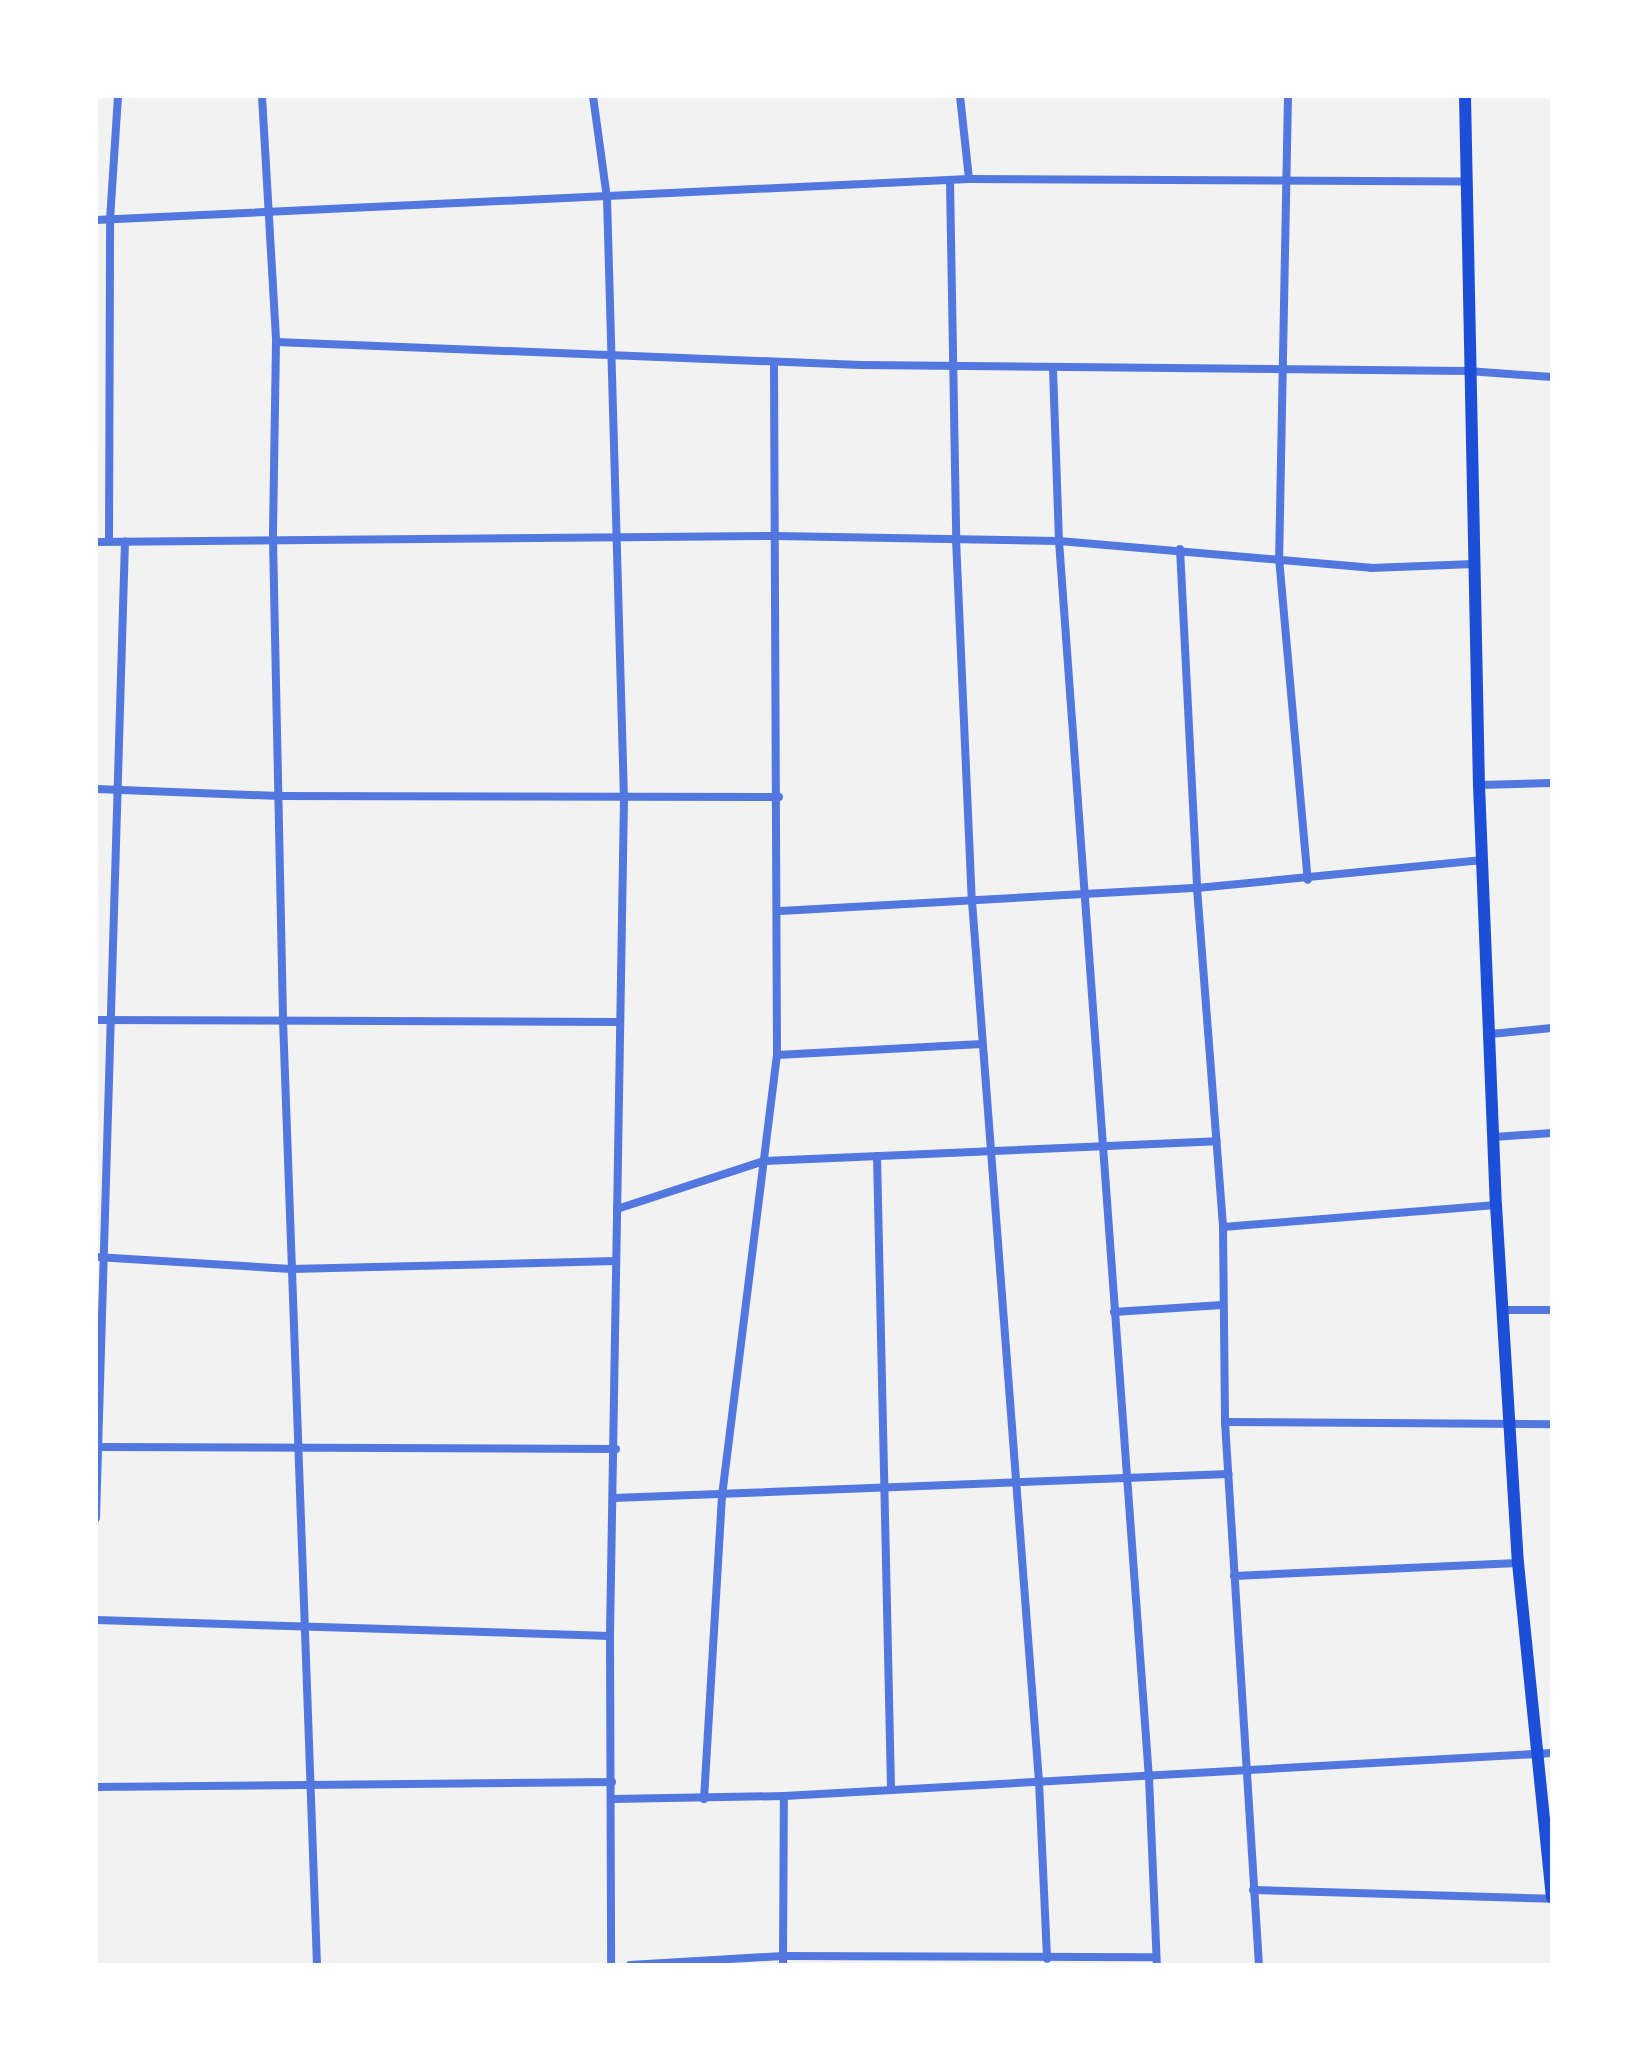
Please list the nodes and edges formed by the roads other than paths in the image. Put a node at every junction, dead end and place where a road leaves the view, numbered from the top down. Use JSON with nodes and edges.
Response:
{"nodes":[{"id":1,"x":118,"y":96,"type":"edge"},
{"id":2,"x":262,"y":96,"type":"edge"},
{"id":3,"x":593,"y":96,"type":"edge"},
{"id":4,"x":960,"y":96,"type":"edge"},
{"id":5,"x":1288,"y":96,"type":"edge"},
{"id":6,"x":1465,"y":96,"type":"edge"},
{"id":7,"x":969,"y":179,"type":"junction"},
{"id":8,"x":950,"y":181,"type":"junction"},
{"id":9,"x":1286,"y":182,"type":"junction"},
{"id":10,"x":1465,"y":182,"type":"junction"},
{"id":11,"x":607,"y":198,"type":"junction"},
{"id":12,"x":267,"y":209,"type":"junction"},
{"id":13,"x":96,"y":220,"type":"edge"},
{"id":14,"x":110,"y":220,"type":"junction"},
{"id":15,"x":276,"y":342,"type":"junction"},
{"id":16,"x":610,"y":357,"type":"junction"},
{"id":17,"x":774,"y":362,"type":"junction"},
{"id":18,"x":957,"y":363,"type":"junction"},
{"id":19,"x":1053,"y":369,"type":"junction"},
{"id":20,"x":1287,"y":369,"type":"junction"},
{"id":21,"x":1468,"y":371,"type":"junction"},
{"id":22,"x":1552,"y":377,"type":"edge"},
{"id":23,"x":776,"y":536,"type":"junction"},
{"id":24,"x":613,"y":537,"type":"junction"},
{"id":25,"x":956,"y":539,"type":"junction"},
{"id":26,"x":273,"y":540,"type":"junction"},
{"id":27,"x":109,"y":541,"type":"junction"},
{"id":28,"x":125,"y":541,"type":"junction"},
{"id":29,"x":1059,"y":541,"type":"junction"},
{"id":30,"x":96,"y":542,"type":"edge"},
{"id":31,"x":1180,"y":549,"type":"junction"},
{"id":32,"x":1279,"y":558,"type":"junction"},
{"id":33,"x":1474,"y":564,"type":"junction"},
{"id":34,"x":1552,"y":783,"type":"edge"},
{"id":35,"x":1479,"y":785,"type":"junction"},
{"id":36,"x":96,"y":789,"type":"edge"},
{"id":37,"x":120,"y":790,"type":"junction"},
{"id":38,"x":279,"y":796,"type":"junction"},
{"id":39,"x":779,"y":797,"type":"junction"},
{"id":40,"x":624,"y":799,"type":"junction"},
{"id":41,"x":1483,"y":860,"type":"junction"},
{"id":42,"x":1308,"y":880,"type":"junction"},
{"id":43,"x":1197,"y":888,"type":"junction"},
{"id":44,"x":1085,"y":894,"type":"junction"},
{"id":45,"x":972,"y":901,"type":"junction"},
{"id":46,"x":780,"y":911,"type":"junction"},
{"id":47,"x":96,"y":1020,"type":"edge"},
{"id":48,"x":113,"y":1020,"type":"junction"},
{"id":49,"x":283,"y":1020,"type":"junction"},
{"id":50,"x":617,"y":1022,"type":"junction"},
{"id":51,"x":1552,"y":1028,"type":"edge"},
{"id":52,"x":1491,"y":1034,"type":"junction"},
{"id":53,"x":982,"y":1044,"type":"junction"},
{"id":54,"x":777,"y":1055,"type":"junction"},
{"id":55,"x":1552,"y":1133,"type":"edge"},
{"id":56,"x":1494,"y":1137,"type":"junction"},
{"id":57,"x":1217,"y":1141,"type":"junction"},
{"id":58,"x":1103,"y":1148,"type":"junction"},
{"id":59,"x":990,"y":1154,"type":"junction"},
{"id":60,"x":877,"y":1156,"type":"junction"},
{"id":61,"x":764,"y":1161,"type":"junction"},
{"id":62,"x":1496,"y":1205,"type":"junction"},
{"id":63,"x":617,"y":1209,"type":"junction"},
{"id":64,"x":1223,"y":1227,"type":"junction"},
{"id":65,"x":99,"y":1257,"type":"edge"},
{"id":66,"x":616,"y":1261,"type":"junction"},
{"id":67,"x":291,"y":1269,"type":"junction"},
{"id":68,"x":1222,"y":1305,"type":"junction"},
{"id":69,"x":1502,"y":1310,"type":"junction"},
{"id":70,"x":1552,"y":1310,"type":"edge"},
{"id":71,"x":1114,"y":1312,"type":"junction"},
{"id":72,"x":1225,"y":1422,"type":"junction"},
{"id":73,"x":1552,"y":1424,"type":"edge"},
{"id":74,"x":1508,"y":1425,"type":"junction"},
{"id":75,"x":98,"y":1447,"type":"edge"},
{"id":76,"x":616,"y":1449,"type":"junction"},
{"id":77,"x":297,"y":1451,"type":"junction"},
{"id":78,"x":1229,"y":1474,"type":"junction"},
{"id":79,"x":1124,"y":1479,"type":"junction"},
{"id":80,"x":1016,"y":1486,"type":"junction"},
{"id":81,"x":887,"y":1490,"type":"junction"},
{"id":82,"x":722,"y":1496,"type":"junction"},
{"id":83,"x":614,"y":1498,"type":"junction"},
{"id":84,"x":96,"y":1518,"type":"edge"},
{"id":85,"x":1518,"y":1563,"type":"junction"},
{"id":86,"x":1234,"y":1576,"type":"junction"},
{"id":87,"x":96,"y":1620,"type":"edge"},
{"id":88,"x":306,"y":1630,"type":"junction"},
{"id":89,"x":610,"y":1636,"type":"junction"},
{"id":90,"x":1552,"y":1753,"type":"edge"},
{"id":91,"x":1537,"y":1754,"type":"junction"},
{"id":92,"x":1244,"y":1772,"type":"junction"},
{"id":93,"x":1149,"y":1777,"type":"junction"},
{"id":94,"x":1039,"y":1781,"type":"junction"},
{"id":95,"x":612,"y":1782,"type":"junction"},
{"id":96,"x":313,"y":1786,"type":"junction"},
{"id":97,"x":96,"y":1787,"type":"edge"},
{"id":98,"x":891,"y":1789,"type":"junction"},
{"id":99,"x":784,"y":1796,"type":"junction"},
{"id":100,"x":612,"y":1799,"type":"junction"},
{"id":101,"x":704,"y":1799,"type":"junction"},
{"id":102,"x":1253,"y":1890,"type":"junction"},
{"id":103,"x":1552,"y":1898,"type":"edge"},
{"id":104,"x":1047,"y":1959,"type":"junction"},
{"id":105,"x":783,"y":1960,"type":"edge"},
{"id":106,"x":1157,"y":1961,"type":"edge"},
{"id":107,"x":317,"y":1965,"type":"edge"},
{"id":108,"x":611,"y":1965,"type":"edge"},
{"id":109,"x":630,"y":1965,"type":"edge"},
{"id":110,"x":1259,"y":1965,"type":"edge"}],
"edges":[{"from":1,"to":14,"type":"street"},
{"from":2,"to":12,"type":"street"},
{"from":3,"to":11,"type":"street"},
{"from":4,"to":7,"type":"street"},
{"from":5,"to":9,"type":"street"},
{"from":6,"to":10,"type":"main road"},
{"from":7,"to":8,"type":"street"},
{"from":7,"to":9,"type":"street"},
{"from":8,"to":11,"type":"street"},
{"from":8,"to":18,"type":"street"},
{"from":9,"to":10,"type":"street"},
{"from":9,"to":20,"type":"street"},
{"from":10,"to":21,"type":"main road"},
{"from":11,"to":12,"type":"street"},
{"from":11,"to":16,"type":"street"},
{"from":12,"to":14,"type":"street"},
{"from":12,"to":15,"type":"street"},
{"from":13,"to":14,"type":"street"},
{"from":14,"to":27,"type":"street"},
{"from":15,"to":16,"type":"street"},
{"from":15,"to":26,"type":"street"},
{"from":16,"to":17,"type":"street"},
{"from":16,"to":24,"type":"street"},
{"from":17,"to":18,"type":"street"},
{"from":17,"to":23,"type":"street"},
{"from":18,"to":19,"type":"street"},
{"from":18,"to":25,"type":"street"},
{"from":19,"to":20,"type":"street"},
{"from":19,"to":29,"type":"street"},
{"from":20,"to":21,"type":"street"},
{"from":20,"to":32,"type":"street"},
{"from":21,"to":22,"type":"street"},
{"from":21,"to":33,"type":"main road"},
{"from":23,"to":24,"type":"street"},
{"from":23,"to":25,"type":"street"},
{"from":23,"to":39,"type":"street"},
{"from":24,"to":26,"type":"street"},
{"from":24,"to":40,"type":"street"},
{"from":25,"to":29,"type":"street"},
{"from":25,"to":45,"type":"street"},
{"from":26,"to":28,"type":"street"},
{"from":26,"to":38,"type":"street"},
{"from":27,"to":28,"type":"street"},
{"from":27,"to":30,"type":"street"},
{"from":28,"to":37,"type":"street"},
{"from":29,"to":31,"type":"street"},
{"from":29,"to":44,"type":"street"},
{"from":31,"to":32,"type":"street"},
{"from":31,"to":43,"type":"street"},
{"from":32,"to":33,"type":"street"},
{"from":32,"to":42,"type":"street"},
{"from":33,"to":35,"type":"main road"},
{"from":34,"to":35,"type":"street"},
{"from":35,"to":41,"type":"main road"},
{"from":36,"to":37,"type":"street"},
{"from":37,"to":38,"type":"street"},
{"from":37,"to":48,"type":"street"},
{"from":38,"to":40,"type":"street"},
{"from":38,"to":49,"type":"street"},
{"from":39,"to":40,"type":"street"},
{"from":39,"to":46,"type":"street"},
{"from":40,"to":50,"type":"street"},
{"from":41,"to":42,"type":"street"},
{"from":41,"to":52,"type":"main road"},
{"from":42,"to":43,"type":"street"},
{"from":43,"to":44,"type":"street"},
{"from":43,"to":57,"type":"street"},
{"from":44,"to":45,"type":"street"},
{"from":44,"to":58,"type":"street"},
{"from":45,"to":46,"type":"street"},
{"from":45,"to":53,"type":"street"},
{"from":46,"to":54,"type":"street"},
{"from":47,"to":48,"type":"street"},
{"from":48,"to":49,"type":"street"},
{"from":48,"to":65,"type":"street"},
{"from":49,"to":50,"type":"street"},
{"from":49,"to":67,"type":"street"},
{"from":50,"to":63,"type":"street"},
{"from":51,"to":52,"type":"street"},
{"from":52,"to":56,"type":"main road"},
{"from":53,"to":54,"type":"street"},
{"from":53,"to":59,"type":"street"},
{"from":54,"to":61,"type":"street"},
{"from":55,"to":56,"type":"street"},
{"from":56,"to":62,"type":"main road"},
{"from":57,"to":58,"type":"street"},
{"from":57,"to":64,"type":"street"},
{"from":58,"to":59,"type":"street"},
{"from":58,"to":71,"type":"street"},
{"from":59,"to":60,"type":"street"},
{"from":59,"to":80,"type":"street"},
{"from":60,"to":61,"type":"street"},
{"from":60,"to":81,"type":"street"},
{"from":61,"to":63,"type":"street"},
{"from":61,"to":82,"type":"street"},
{"from":62,"to":64,"type":"street"},
{"from":62,"to":69,"type":"main road"},
{"from":63,"to":66,"type":"street"},
{"from":64,"to":68,"type":"street"},
{"from":65,"to":67,"type":"street"},
{"from":65,"to":75,"type":"street"},
{"from":66,"to":67,"type":"street"},
{"from":66,"to":76,"type":"street"},
{"from":67,"to":77,"type":"street"},
{"from":68,"to":71,"type":"street"},
{"from":68,"to":72,"type":"street"},
{"from":69,"to":70,"type":"street"},
{"from":69,"to":74,"type":"main road"},
{"from":71,"to":79,"type":"street"},
{"from":72,"to":74,"type":"street"},
{"from":72,"to":78,"type":"street"},
{"from":73,"to":74,"type":"street"},
{"from":74,"to":85,"type":"main road"},
{"from":75,"to":77,"type":"street"},
{"from":75,"to":84,"type":"street"},
{"from":76,"to":77,"type":"street"},
{"from":76,"to":83,"type":"street"},
{"from":77,"to":88,"type":"street"},
{"from":78,"to":79,"type":"street"},
{"from":78,"to":86,"type":"street"},
{"from":79,"to":80,"type":"street"},
{"from":79,"to":93,"type":"street"},
{"from":80,"to":81,"type":"street"},
{"from":80,"to":94,"type":"street"},
{"from":81,"to":82,"type":"street"},
{"from":81,"to":98,"type":"street"},
{"from":82,"to":83,"type":"street"},
{"from":82,"to":101,"type":"street"},
{"from":83,"to":89,"type":"street"},
{"from":85,"to":86,"type":"street"},
{"from":85,"to":91,"type":"main road"},
{"from":86,"to":92,"type":"street"},
{"from":87,"to":88,"type":"street"},
{"from":88,"to":89,"type":"street"},
{"from":88,"to":96,"type":"street"},
{"from":89,"to":95,"type":"street"},
{"from":90,"to":91,"type":"street"},
{"from":91,"to":92,"type":"street"},
{"from":91,"to":103,"type":"main road"},
{"from":92,"to":93,"type":"street"},
{"from":92,"to":102,"type":"street"},
{"from":93,"to":94,"type":"street"},
{"from":93,"to":106,"type":"street"},
{"from":94,"to":98,"type":"street"},
{"from":94,"to":104,"type":"street"},
{"from":95,"to":96,"type":"street"},
{"from":95,"to":100,"type":"street"},
{"from":96,"to":97,"type":"street"},
{"from":96,"to":107,"type":"street"},
{"from":98,"to":99,"type":"street"},
{"from":99,"to":101,"type":"street"},
{"from":99,"to":105,"type":"street"},
{"from":100,"to":101,"type":"street"},
{"from":100,"to":108,"type":"street"},
{"from":102,"to":103,"type":"street"},
{"from":102,"to":110,"type":"street"},
{"from":104,"to":105,"type":"street"},
{"from":104,"to":106,"type":"street"},
{"from":105,"to":109,"type":"street"}]}
